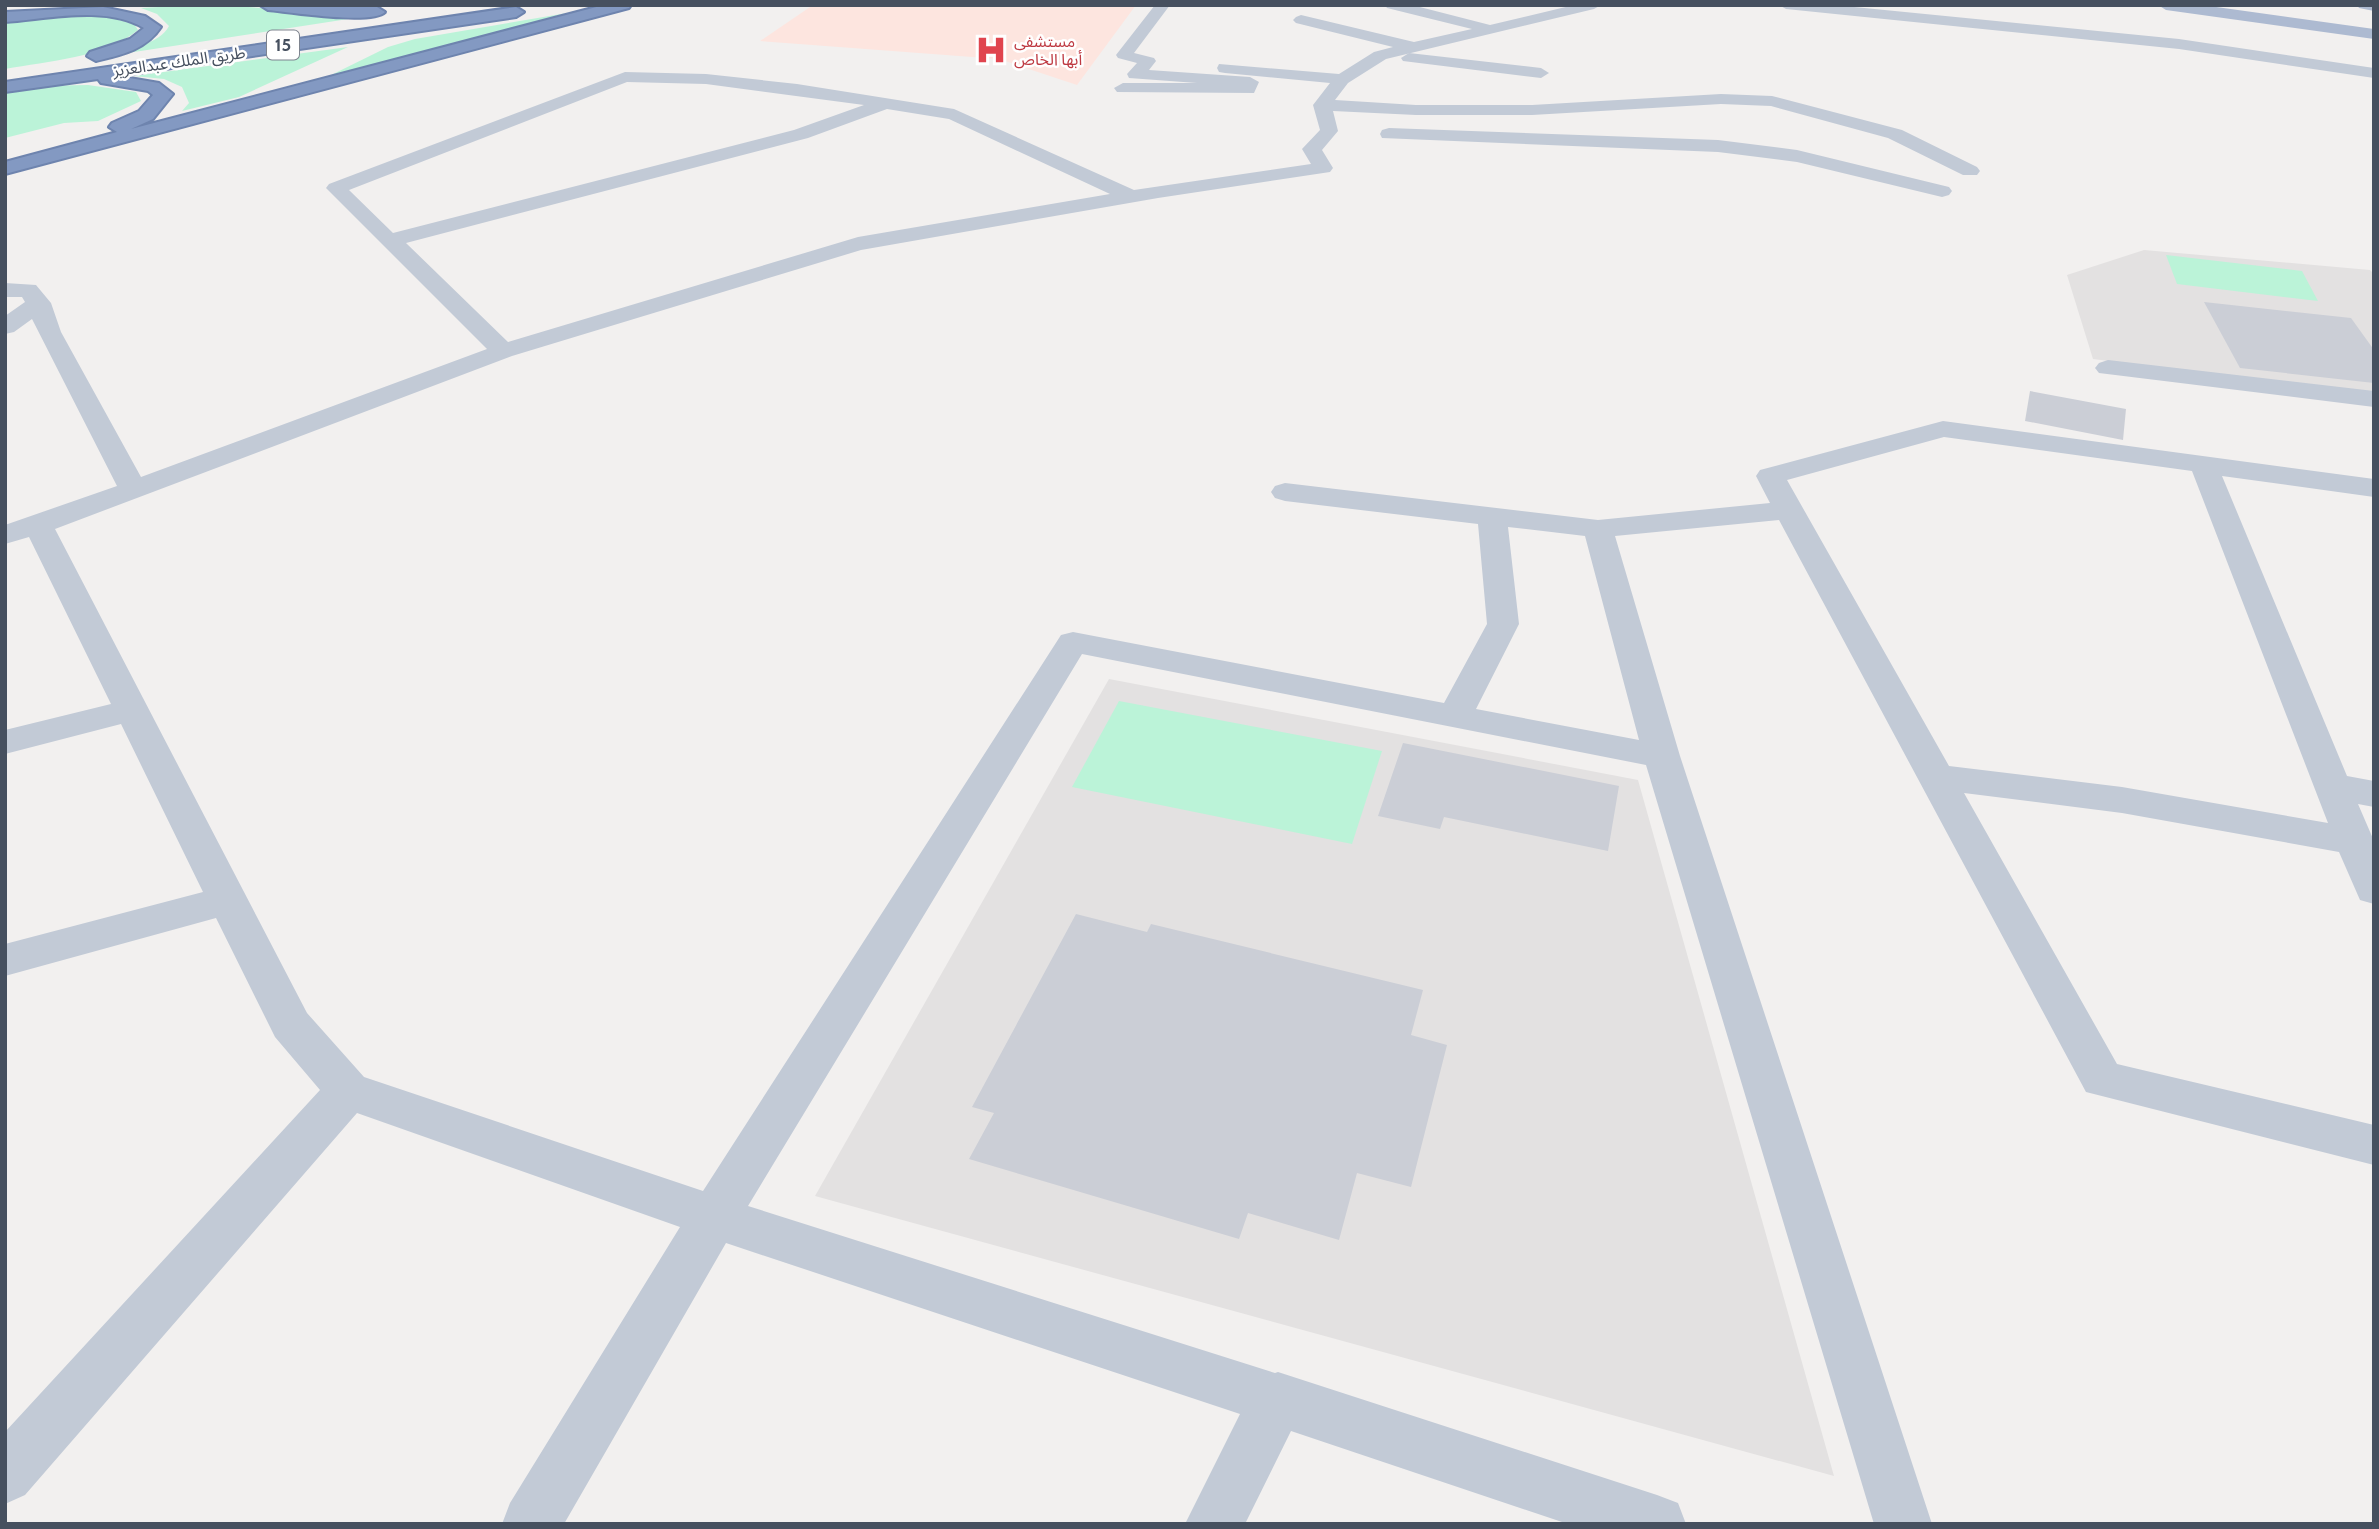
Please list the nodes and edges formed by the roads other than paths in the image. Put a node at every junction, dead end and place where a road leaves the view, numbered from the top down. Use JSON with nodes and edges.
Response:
{"nodes":[{"id":1,"x":133,"y":5,"type":"edge"},
{"id":2,"x":268,"y":5,"type":"edge"},
{"id":3,"x":476,"y":5,"type":"edge"},
{"id":4,"x":494,"y":5,"type":"edge"},
{"id":5,"x":623,"y":5,"type":"edge"},
{"id":6,"x":1163,"y":5,"type":"edge"},
{"id":7,"x":1392,"y":5,"type":"edge"},
{"id":8,"x":1594,"y":5,"type":"edge"},
{"id":9,"x":1786,"y":5,"type":"edge"},
{"id":10,"x":2166,"y":5,"type":"edge"},
{"id":11,"x":2192,"y":5,"type":"edge"},
{"id":12,"x":2221,"y":5,"type":"edge"},
{"id":13,"x":2374,"y":6,"type":"edge"},
{"id":14,"x":553,"y":7,"type":"edge"},
{"id":15,"x":2364,"y":7,"type":"edge"},
{"id":16,"x":415,"y":10,"type":"dead end"},
{"id":17,"x":5,"y":11,"type":"edge"},
{"id":18,"x":391,"y":12,"type":"dead end"},
{"id":19,"x":2374,"y":16,"type":"edge"},
{"id":20,"x":5,"y":17,"type":"edge"},
{"id":21,"x":1301,"y":20,"type":"dead end"},
{"id":22,"x":2297,"y":23,"type":"junction"},
{"id":23,"x":2374,"y":26,"type":"edge"},
{"id":24,"x":1492,"y":29,"type":"junction"},
{"id":25,"x":2374,"y":34,"type":"edge"},
{"id":26,"x":1414,"y":47,"type":"junction"},
{"id":27,"x":1380,"y":55,"type":"junction"},
{"id":28,"x":1148,"y":61,"type":"junction"},
{"id":29,"x":1541,"y":73,"type":"dead end"},
{"id":30,"x":2374,"y":73,"type":"edge"},
{"id":31,"x":1135,"y":74,"type":"junction"},
{"id":32,"x":5,"y":75,"type":"edge"},
{"id":33,"x":1342,"y":79,"type":"junction"},
{"id":34,"x":35,"y":82,"type":"junction"},
{"id":35,"x":5,"y":87,"type":"edge"},
{"id":36,"x":258,"y":101,"type":"junction"},
{"id":37,"x":885,"y":104,"type":"junction"},
{"id":38,"x":1322,"y":105,"type":"junction"},
{"id":39,"x":1370,"y":133,"type":"dead end"},
{"id":40,"x":5,"y":159,"type":"edge"},
{"id":41,"x":5,"y":168,"type":"edge"},
{"id":42,"x":1970,"y":171,"type":"dead end"},
{"id":43,"x":1942,"y":191,"type":"dead end"},
{"id":44,"x":1133,"y":197,"type":"junction"},
{"id":45,"x":389,"y":241,"type":"junction"},
{"id":46,"x":5,"y":289,"type":"edge"},
{"id":47,"x":38,"y":303,"type":"junction"},
{"id":48,"x":5,"y":327,"type":"edge"},
{"id":49,"x":503,"y":351,"type":"junction"},
{"id":50,"x":2108,"y":368,"type":"dead end"},
{"id":51,"x":2374,"y":399,"type":"edge"},
{"id":52,"x":2203,"y":464,"type":"junction"},
{"id":53,"x":2374,"y":488,"type":"edge"},
{"id":54,"x":133,"y":489,"type":"junction"},
{"id":55,"x":1284,"y":492,"type":"dead end"},
{"id":56,"x":1789,"y":510,"type":"junction"},
{"id":57,"x":1492,"y":517,"type":"junction"},
{"id":58,"x":1598,"y":529,"type":"junction"},
{"id":59,"x":22,"y":530,"type":"edge"},
{"id":60,"x":133,"y":710,"type":"junction"},
{"id":61,"x":1455,"y":715,"type":"junction"},
{"id":62,"x":5,"y":742,"type":"edge"},
{"id":63,"x":1662,"y":756,"type":"junction"},
{"id":64,"x":1936,"y":777,"type":"junction"},
{"id":65,"x":2332,"y":786,"type":"junction"},
{"id":66,"x":2374,"y":794,"type":"edge"},
{"id":67,"x":2354,"y":841,"type":"junction"},
{"id":68,"x":2374,"y":890,"type":"edge"},
{"id":69,"x":229,"y":900,"type":"junction"},
{"id":70,"x":5,"y":960,"type":"edge"},
{"id":71,"x":348,"y":1091,"type":"junction"},
{"id":72,"x":2374,"y":1145,"type":"edge"},
{"id":73,"x":714,"y":1217,"type":"junction"},
{"id":74,"x":1278,"y":1399,"type":"junction"},
{"id":75,"x":5,"y":1475,"type":"edge"},
{"id":76,"x":531,"y":1524,"type":"edge"},
{"id":77,"x":1214,"y":1524,"type":"edge"},
{"id":78,"x":1657,"y":1524,"type":"edge"},
{"id":79,"x":1903,"y":1524,"type":"edge"}],
"edges":[{"from":1,"to":17,"type":"highway"},
{"from":2,"to":18,"type":"highway"},
{"from":3,"to":16,"type":"highway"},
{"from":4,"to":32,"type":"highway","name":"طريق الملك عبدالعزيز","number":"15"},
{"from":5,"to":36,"type":"highway"},
{"from":6,"to":28,"type":"street"},
{"from":7,"to":24,"type":"street"},
{"from":8,"to":24,"type":"street"},
{"from":9,"to":30,"type":"street"},
{"from":10,"to":22,"type":"main road"},
{"from":11,"to":22,"type":"main road"},
{"from":12,"to":23,"type":"main road"},
{"from":13,"to":15,"type":"main road"},
{"from":14,"to":34,"type":"highway","name":"طريق الملك عبدالعزيز","number":"15"},
{"from":14,"to":36,"type":"highway"},
{"from":15,"to":19,"type":"main road"},
{"from":20,"to":32,"type":"highway"},
{"from":21,"to":26,"type":"street"},
{"from":22,"to":25,"type":"main road"},
{"from":24,"to":26,"type":"street"},
{"from":26,"to":27,"type":"street"},
{"from":27,"to":29,"type":"street"},
{"from":27,"to":33,"type":"street"},
{"from":28,"to":31,"type":"street"},
{"from":28,"to":33,"type":"street"},
{"from":31,"to":31,"type":"street"},
{"from":33,"to":38,"type":"street"},
{"from":34,"to":35,"type":"highway","name":"طريق الملك عبدالعزيز","number":"15"},
{"from":34,"to":40,"type":"highway"},
{"from":36,"to":41,"type":"highway"},
{"from":37,"to":44,"type":"street"},
{"from":37,"to":45,"type":"street"},
{"from":37,"to":45,"type":"street"},
{"from":38,"to":42,"type":"street"},
{"from":38,"to":44,"type":"street"},
{"from":39,"to":43,"type":"street"},
{"from":44,"to":49,"type":"street"},
{"from":45,"to":49,"type":"street"},
{"from":46,"to":47,"type":"street"},
{"from":47,"to":48,"type":"street"},
{"from":47,"to":54,"type":"street"},
{"from":49,"to":54,"type":"street"},
{"from":50,"to":51,"type":"street"},
{"from":52,"to":53,"type":"street"},
{"from":52,"to":56,"type":"street"},
{"from":52,"to":65,"type":"street"},
{"from":54,"to":59,"type":"street"},
{"from":55,"to":57,"type":"street"},
{"from":56,"to":58,"type":"street"},
{"from":56,"to":64,"type":"street"},
{"from":57,"to":58,"type":"street"},
{"from":57,"to":61,"type":"street"},
{"from":58,"to":63,"type":"street"},
{"from":59,"to":60,"type":"street"},
{"from":60,"to":62,"type":"street"},
{"from":60,"to":69,"type":"street"},
{"from":61,"to":63,"type":"street"},
{"from":61,"to":73,"type":"street"},
{"from":63,"to":79,"type":"street"},
{"from":64,"to":67,"type":"street"},
{"from":64,"to":72,"type":"street"},
{"from":65,"to":66,"type":"street"},
{"from":65,"to":67,"type":"street"},
{"from":67,"to":68,"type":"street"},
{"from":69,"to":70,"type":"street"},
{"from":69,"to":71,"type":"street"},
{"from":71,"to":73,"type":"street"},
{"from":71,"to":75,"type":"street"},
{"from":73,"to":74,"type":"street"},
{"from":73,"to":76,"type":"street"},
{"from":74,"to":77,"type":"street"},
{"from":74,"to":78,"type":"street"}]}
